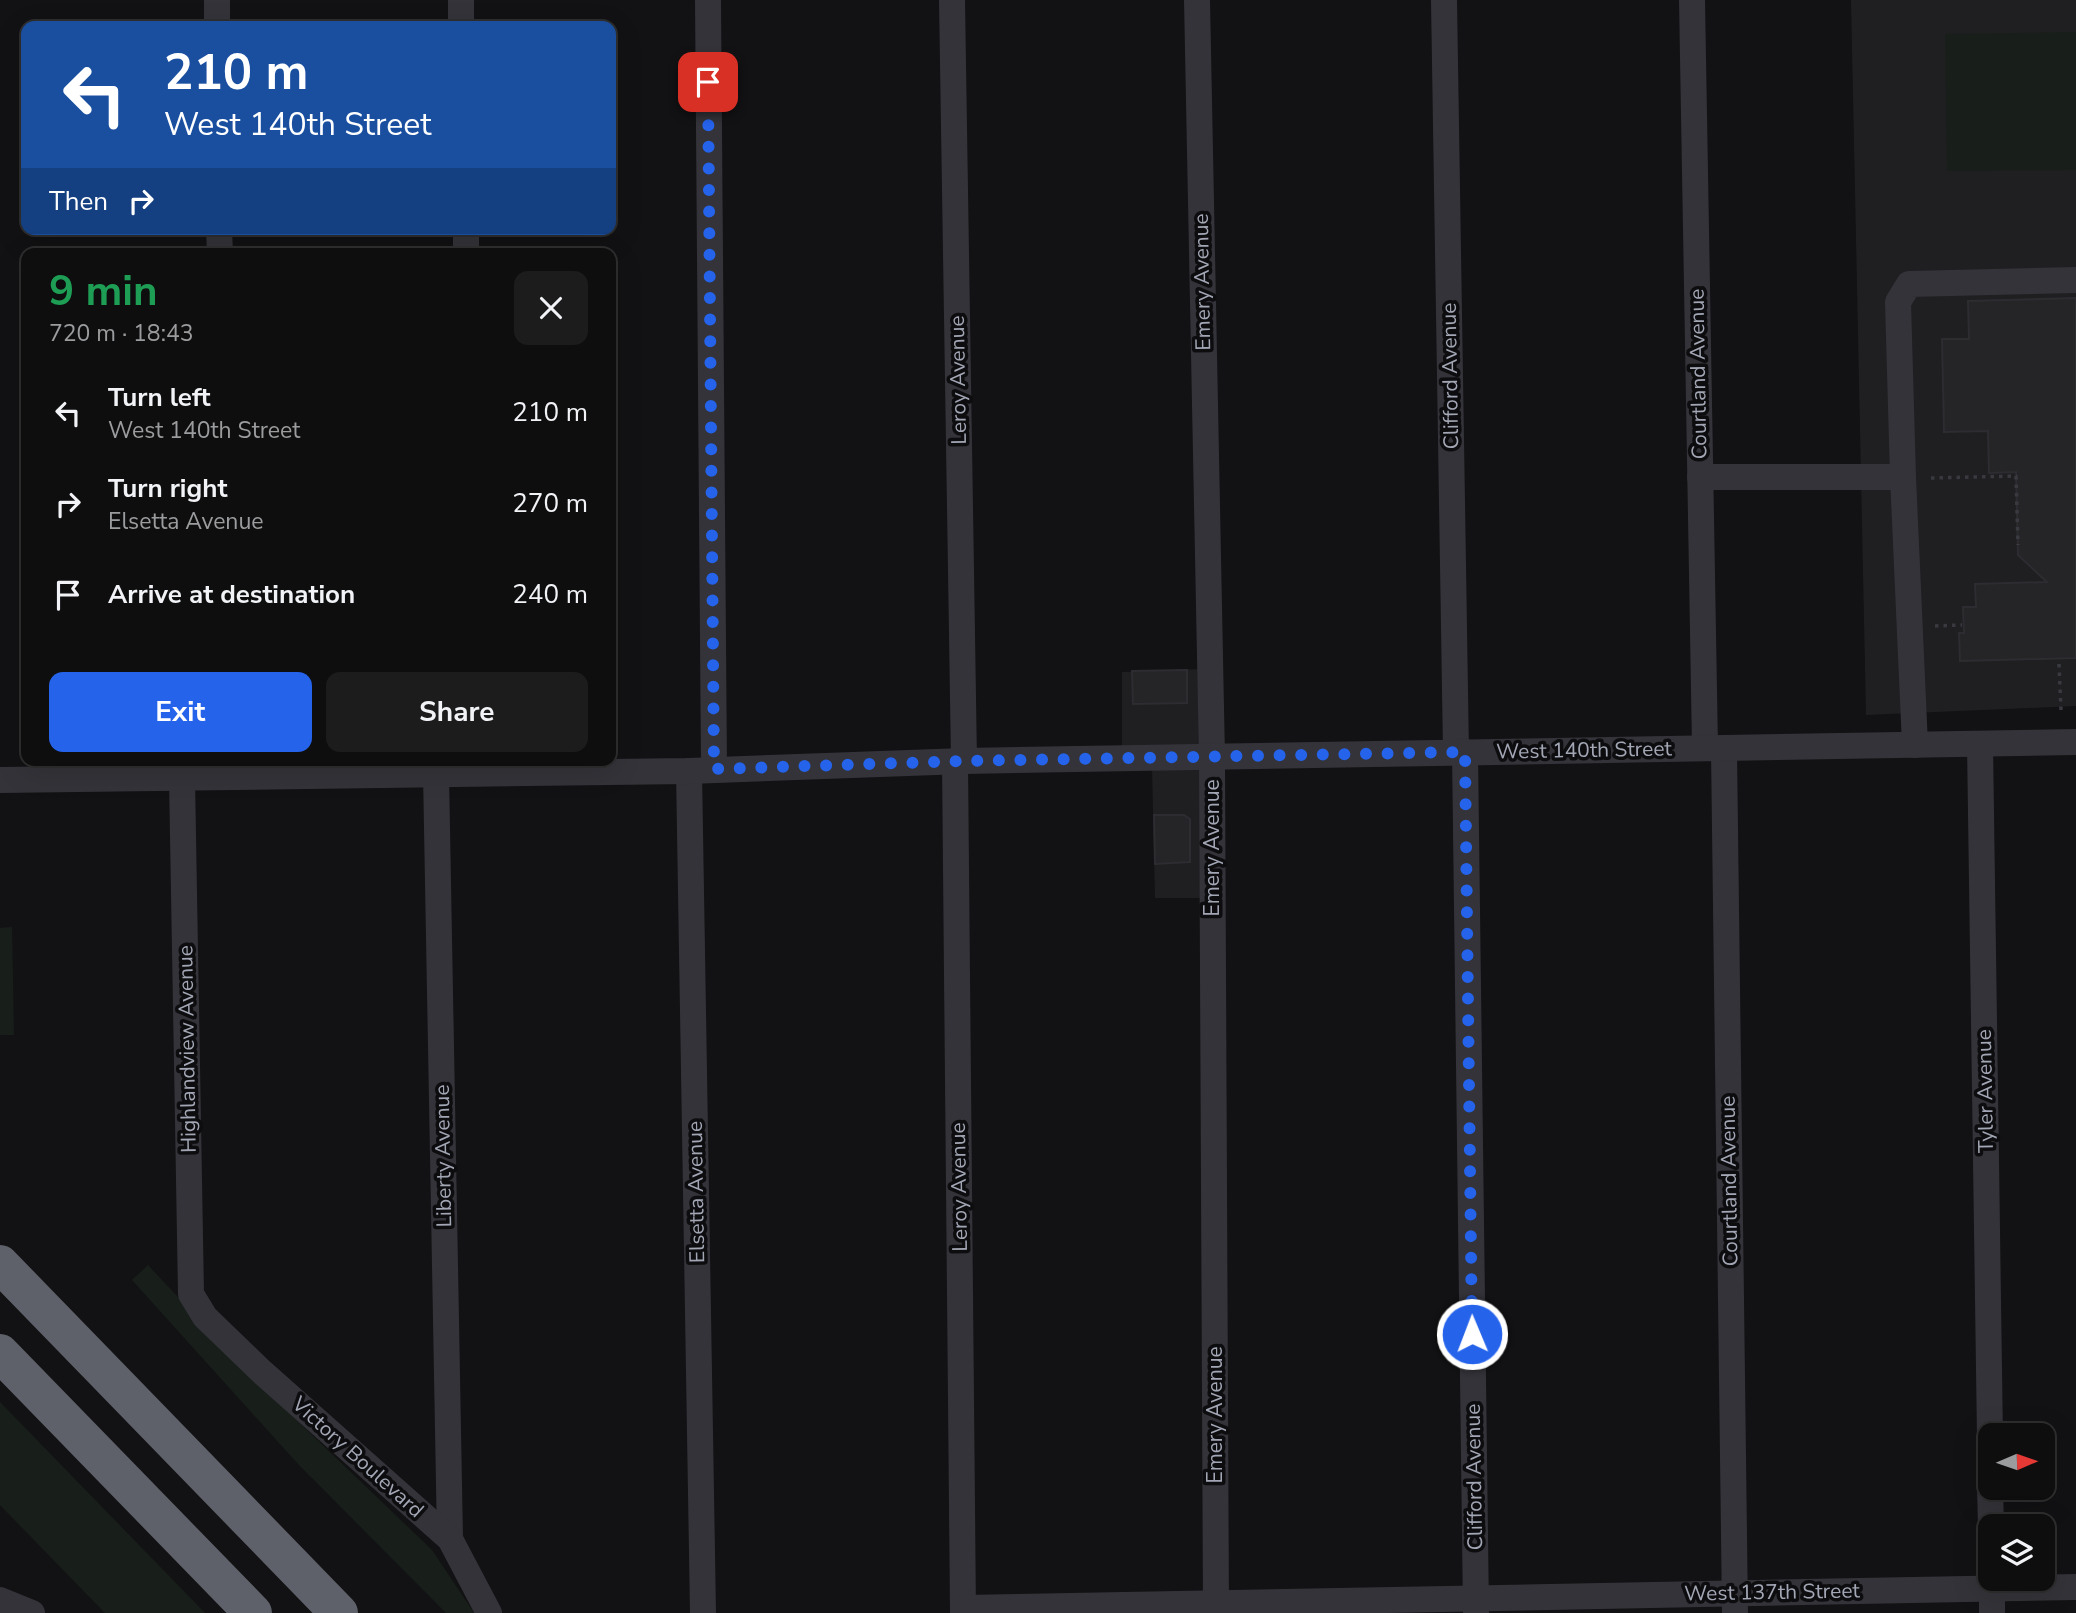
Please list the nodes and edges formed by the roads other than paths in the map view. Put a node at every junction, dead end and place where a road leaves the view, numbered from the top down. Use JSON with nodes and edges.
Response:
{"nodes":[{"id":1,"x":217,"y":0,"type":"edge"},
{"id":2,"x":461,"y":0,"type":"edge"},
{"id":3,"x":708,"y":0,"type":"edge"},
{"id":4,"x":952,"y":0,"type":"edge"},
{"id":5,"x":1197,"y":0,"type":"edge"},
{"id":6,"x":1444,"y":0,"type":"edge"},
{"id":7,"x":1692,"y":0,"type":"edge"},
{"id":8,"x":217,"y":21,"type":"edge"},
{"id":9,"x":461,"y":21,"type":"edge"},
{"id":10,"x":2076,"y":280,"type":"edge"},
{"id":11,"x":1700,"y":477,"type":"junction"},
{"id":12,"x":1903,"y":477,"type":"junction"},
{"id":13,"x":2076,"y":742,"type":"edge"},
{"id":14,"x":1980,"y":744,"type":"junction"},
{"id":15,"x":1915,"y":745,"type":"junction"},
{"id":16,"x":1714,"y":748,"type":"junction"},
{"id":17,"x":1460,"y":753,"type":"junction"},
{"id":18,"x":1212,"y":758,"type":"junction"},
{"id":19,"x":959,"y":761,"type":"junction"},
{"id":20,"x":478,"y":766,"type":"edge"},
{"id":21,"x":225,"y":769,"type":"edge"},
{"id":22,"x":701,"y":770,"type":"junction"},
{"id":23,"x":436,"y":773,"type":"junction"},
{"id":24,"x":182,"y":778,"type":"junction"},
{"id":25,"x":0,"y":780,"type":"edge"},
{"id":26,"x":0,"y":1264,"type":"edge"},
{"id":27,"x":205,"y":1317,"type":"joint"},
{"id":28,"x":0,"y":1353,"type":"edge"},
{"id":29,"x":1990,"y":1423,"type":"edge"},
{"id":30,"x":450,"y":1539,"type":"junction"},
{"id":31,"x":2076,"y":1587,"type":"edge"},
{"id":32,"x":1992,"y":1593,"type":"edge"},
{"id":33,"x":0,"y":1601,"type":"edge"},
{"id":34,"x":1735,"y":1603,"type":"edge"},
{"id":35,"x":1476,"y":1606,"type":"edge"},
{"id":36,"x":1216,"y":1607,"type":"edge"},
{"id":37,"x":963,"y":1610,"type":"edge"},
{"id":38,"x":32,"y":1613,"type":"edge"},
{"id":39,"x":253,"y":1613,"type":"edge"},
{"id":40,"x":339,"y":1613,"type":"edge"},
{"id":41,"x":489,"y":1613,"type":"edge"},
{"id":42,"x":703,"y":1613,"type":"edge"}],
"edges":[{"from":1,"to":8,"type":"street"},
{"from":2,"to":9,"type":"street"},
{"from":3,"to":22,"type":"street","name":"Elsetta Avenue"},
{"from":4,"to":19,"type":"street","name":"Leroy Avenue"},
{"from":5,"to":18,"type":"street","name":"Emery Avenue"},
{"from":6,"to":17,"type":"street","name":"Clifford Avenue"},
{"from":7,"to":11,"type":"street","name":"Courtland Avenue"},
{"from":10,"to":12,"type":"street"},
{"from":11,"to":12,"type":"street"},
{"from":11,"to":16,"type":"street","name":"Courtland Avenue"},
{"from":12,"to":15,"type":"street"},
{"from":13,"to":14,"type":"street","name":"West 140th Street"},
{"from":14,"to":15,"type":"street","name":"West 140th Street"},
{"from":14,"to":29,"type":"street","name":"Tyler Avenue"},
{"from":15,"to":16,"type":"street","name":"West 140th Street"},
{"from":16,"to":17,"type":"street","name":"West 140th Street"},
{"from":16,"to":34,"type":"street","name":"Courtland Avenue"},
{"from":17,"to":18,"type":"street","name":"West 140th Street"},
{"from":17,"to":35,"type":"street","name":"Clifford Avenue"},
{"from":18,"to":19,"type":"street","name":"West 140th Street"},
{"from":18,"to":36,"type":"street","name":"Emery Avenue"},
{"from":19,"to":22,"type":"street","name":"West 140th Street"},
{"from":19,"to":37,"type":"street","name":"Leroy Avenue"},
{"from":20,"to":22,"type":"street","name":"West 140th Street"},
{"from":20,"to":23,"type":"street","name":"West 140th Street"},
{"from":21,"to":23,"type":"street","name":"West 140th Street"},
{"from":21,"to":24,"type":"street","name":"West 140th Street"},
{"from":22,"to":42,"type":"street","name":"Elsetta Avenue"},
{"from":23,"to":30,"type":"street","name":"Liberty Avenue"},
{"from":24,"to":25,"type":"street","name":"West 140th Street"},
{"from":24,"to":27,"type":"street","name":"Highlandview Avenue"},
{"from":26,"to":40,"type":"highway"},
{"from":27,"to":30,"type":"street","name":"Victory Boulevard"},
{"from":28,"to":39,"type":"highway"},
{"from":30,"to":41,"type":"street","name":"Victory Boulevard"},
{"from":31,"to":32,"type":"street","name":"West 137th Street"},
{"from":32,"to":34,"type":"street","name":"West 137th Street"},
{"from":33,"to":38,"type":"street"},
{"from":34,"to":35,"type":"street","name":"West 137th Street"},
{"from":35,"to":36,"type":"street","name":"West 137th Street"},
{"from":36,"to":37,"type":"street","name":"West 137th Street"}]}
